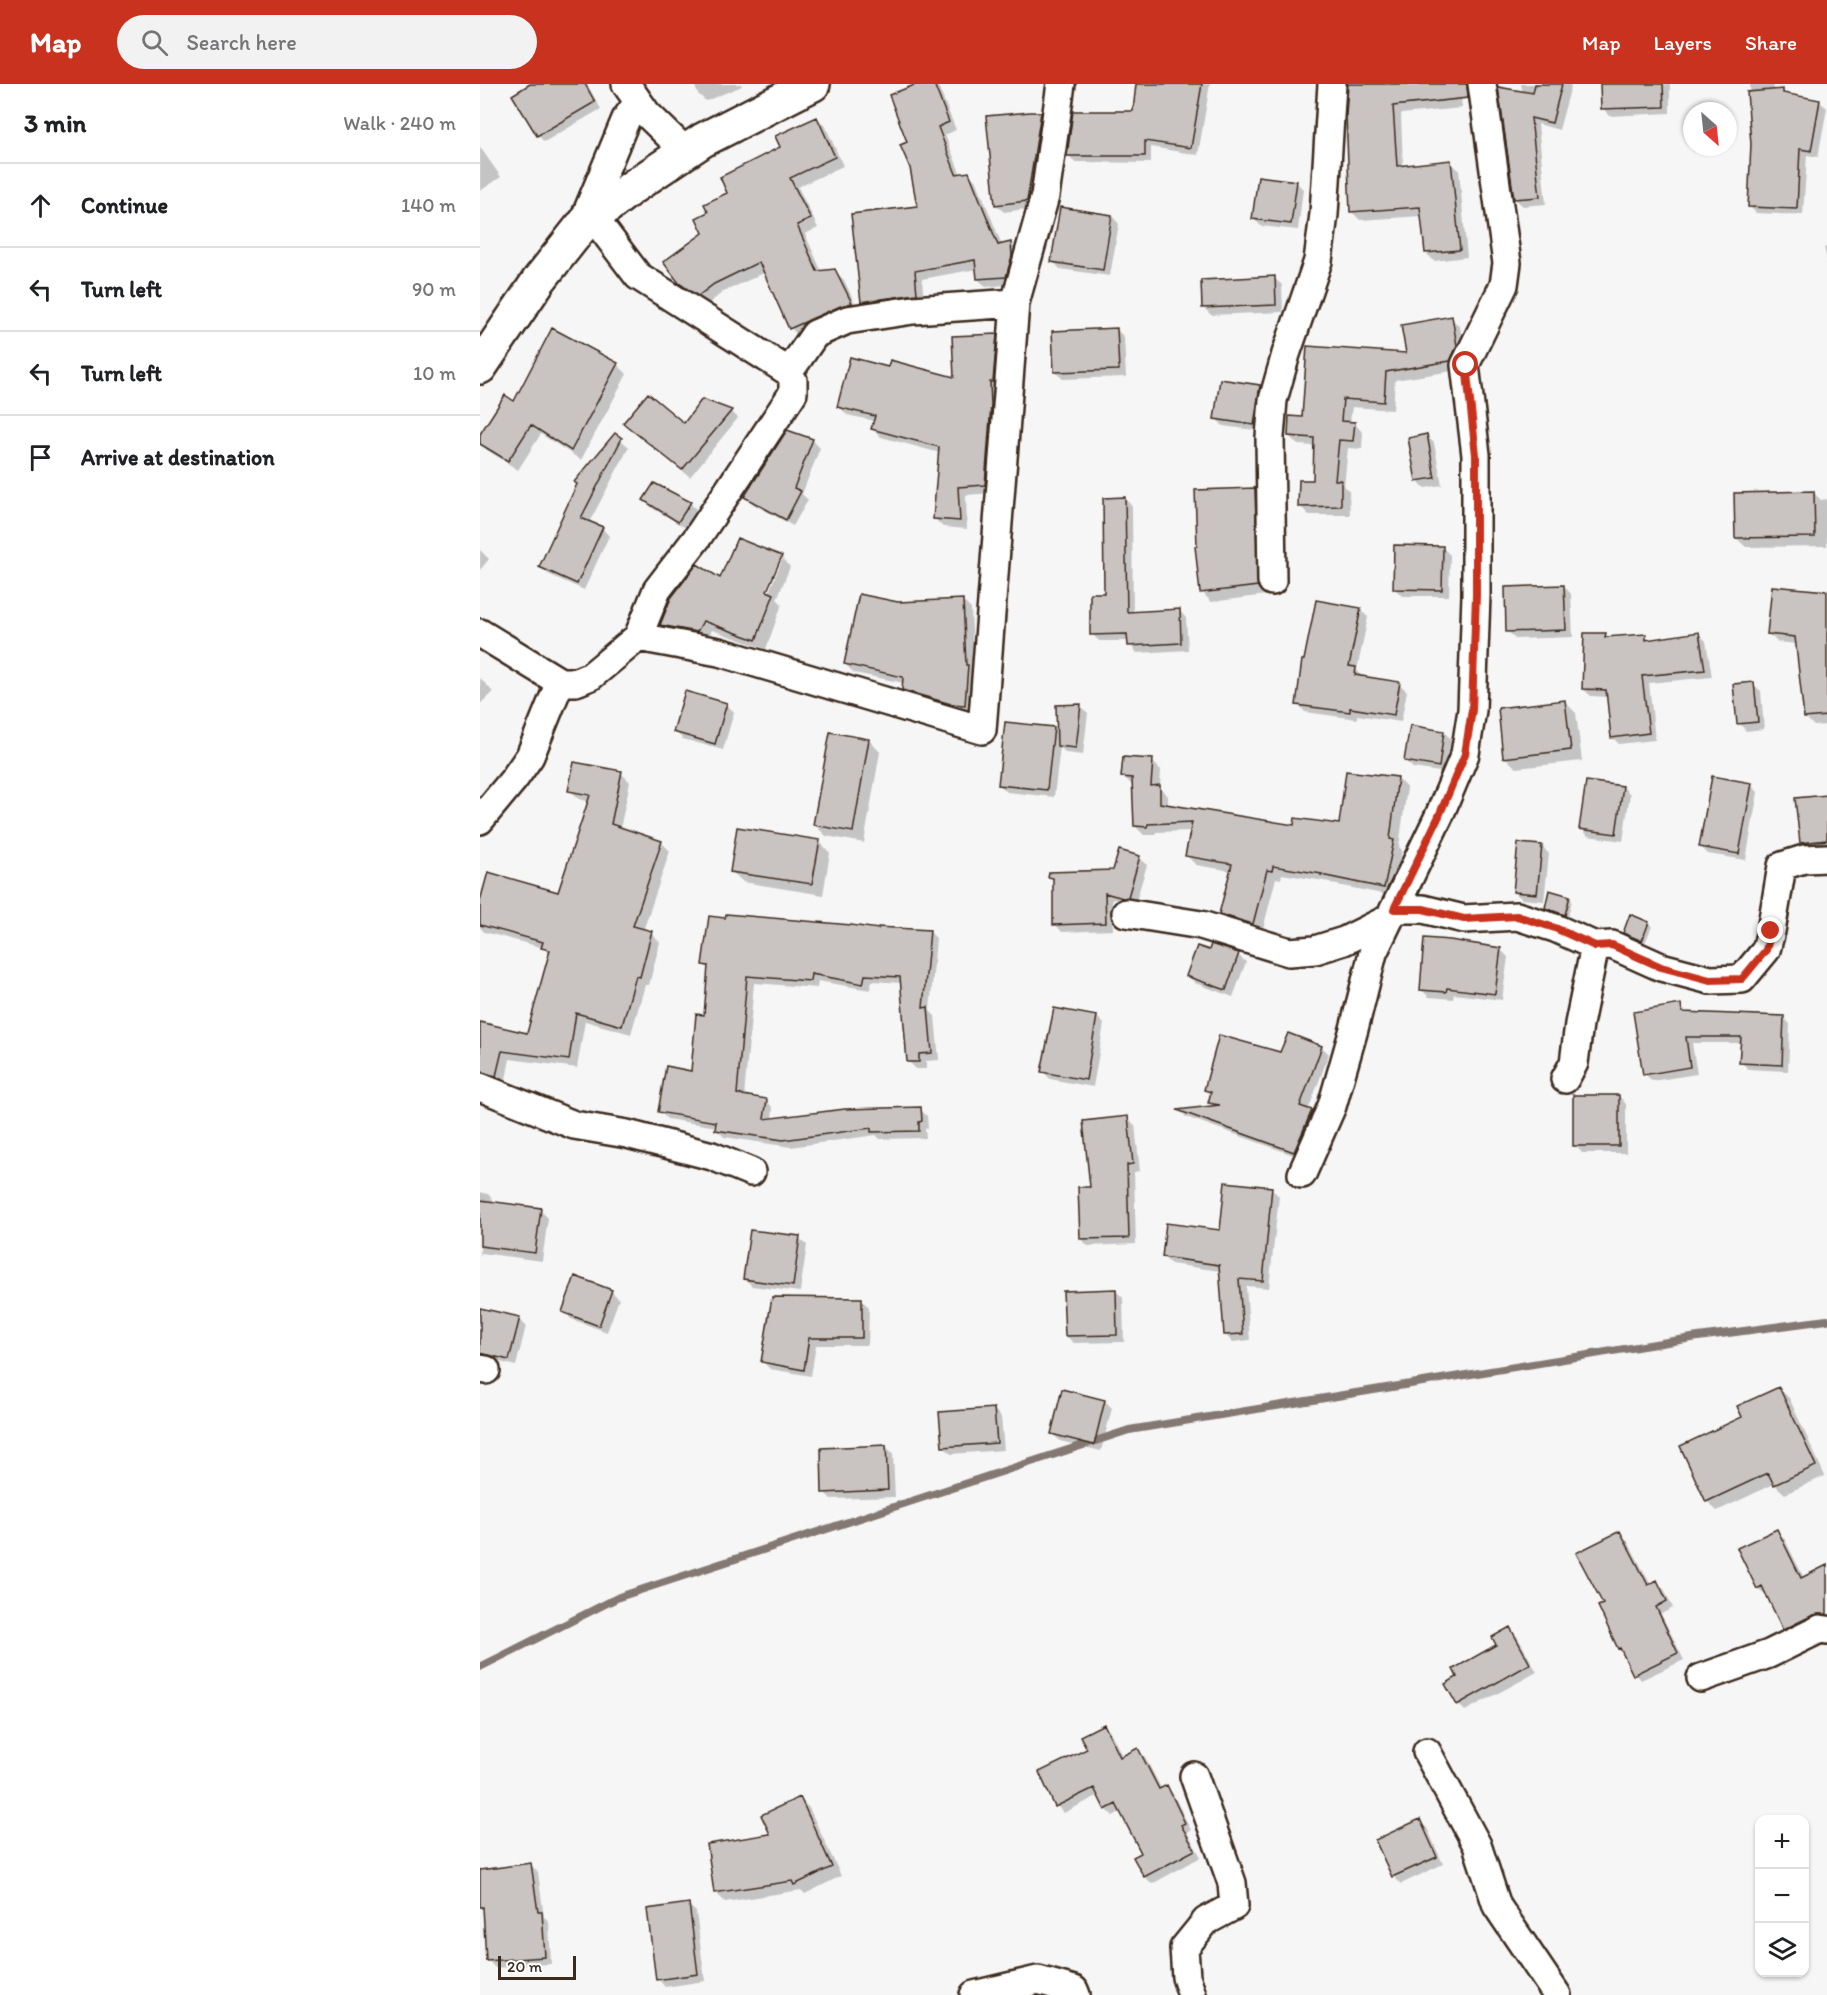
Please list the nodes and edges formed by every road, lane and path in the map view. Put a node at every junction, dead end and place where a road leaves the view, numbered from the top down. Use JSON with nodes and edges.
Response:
{"nodes":[{"id":1,"x":813,"y":84,"type":"edge"},
{"id":2,"x":1061,"y":84,"type":"edge"},
{"id":3,"x":1332,"y":84,"type":"edge"},
{"id":4,"x":1482,"y":84,"type":"edge"},
{"id":5,"x":632,"y":93,"type":"edge"},
{"id":6,"x":686,"y":152,"type":"junction"},
{"id":7,"x":588,"y":222,"type":"junction"},
{"id":8,"x":1016,"y":303,"type":"junction"},
{"id":9,"x":480,"y":367,"type":"edge"},
{"id":10,"x":789,"y":372,"type":"junction"},
{"id":11,"x":1272,"y":581,"type":"dead end"},
{"id":12,"x":480,"y":633,"type":"edge"},
{"id":13,"x":638,"y":637,"type":"junction"},
{"id":14,"x":560,"y":682,"type":"junction"},
{"id":15,"x":480,"y":820,"type":"edge"},
{"id":16,"x":1827,"y":858,"type":"edge"},
{"id":17,"x":1126,"y":913,"type":"dead end"},
{"id":18,"x":1391,"y":914,"type":"junction"},
{"id":19,"x":1595,"y":946,"type":"junction"},
{"id":20,"x":1565,"y":1079,"type":"dead end"},
{"id":21,"x":480,"y":1087,"type":"edge"},
{"id":22,"x":751,"y":1173,"type":"dead end"},
{"id":23,"x":1302,"y":1174,"type":"dead end"},
{"id":24,"x":1827,"y":1630,"type":"edge"},
{"id":25,"x":1701,"y":1678,"type":"dead end"},
{"id":26,"x":1427,"y":1752,"type":"dead end"},
{"id":27,"x":1194,"y":1776,"type":"dead end"},
{"id":28,"x":974,"y":1995,"type":"edge"},
{"id":29,"x":1076,"y":1995,"type":"edge"},
{"id":30,"x":1192,"y":1995,"type":"edge"},
{"id":31,"x":1557,"y":1995,"type":"edge"}],
"edges":[{"from":1,"to":6,"type":"street"},
{"from":2,"to":8,"type":"street"},
{"from":3,"to":11,"type":"street"},
{"from":4,"to":18,"type":"street"},
{"from":5,"to":6,"type":"street"},
{"from":5,"to":7,"type":"street"},
{"from":6,"to":7,"type":"street"},
{"from":7,"to":9,"type":"street"},
{"from":7,"to":10,"type":"street"},
{"from":8,"to":10,"type":"street"},
{"from":8,"to":13,"type":"street"},
{"from":10,"to":13,"type":"street"},
{"from":12,"to":14,"type":"street"},
{"from":13,"to":14,"type":"street"},
{"from":14,"to":15,"type":"street"},
{"from":16,"to":19,"type":"street"},
{"from":17,"to":18,"type":"street"},
{"from":18,"to":19,"type":"street"},
{"from":18,"to":23,"type":"street"},
{"from":19,"to":20,"type":"street"},
{"from":21,"to":22,"type":"street"},
{"from":24,"to":25,"type":"street"},
{"from":26,"to":31,"type":"street"},
{"from":27,"to":30,"type":"street"},
{"from":28,"to":29,"type":"street"}]}
